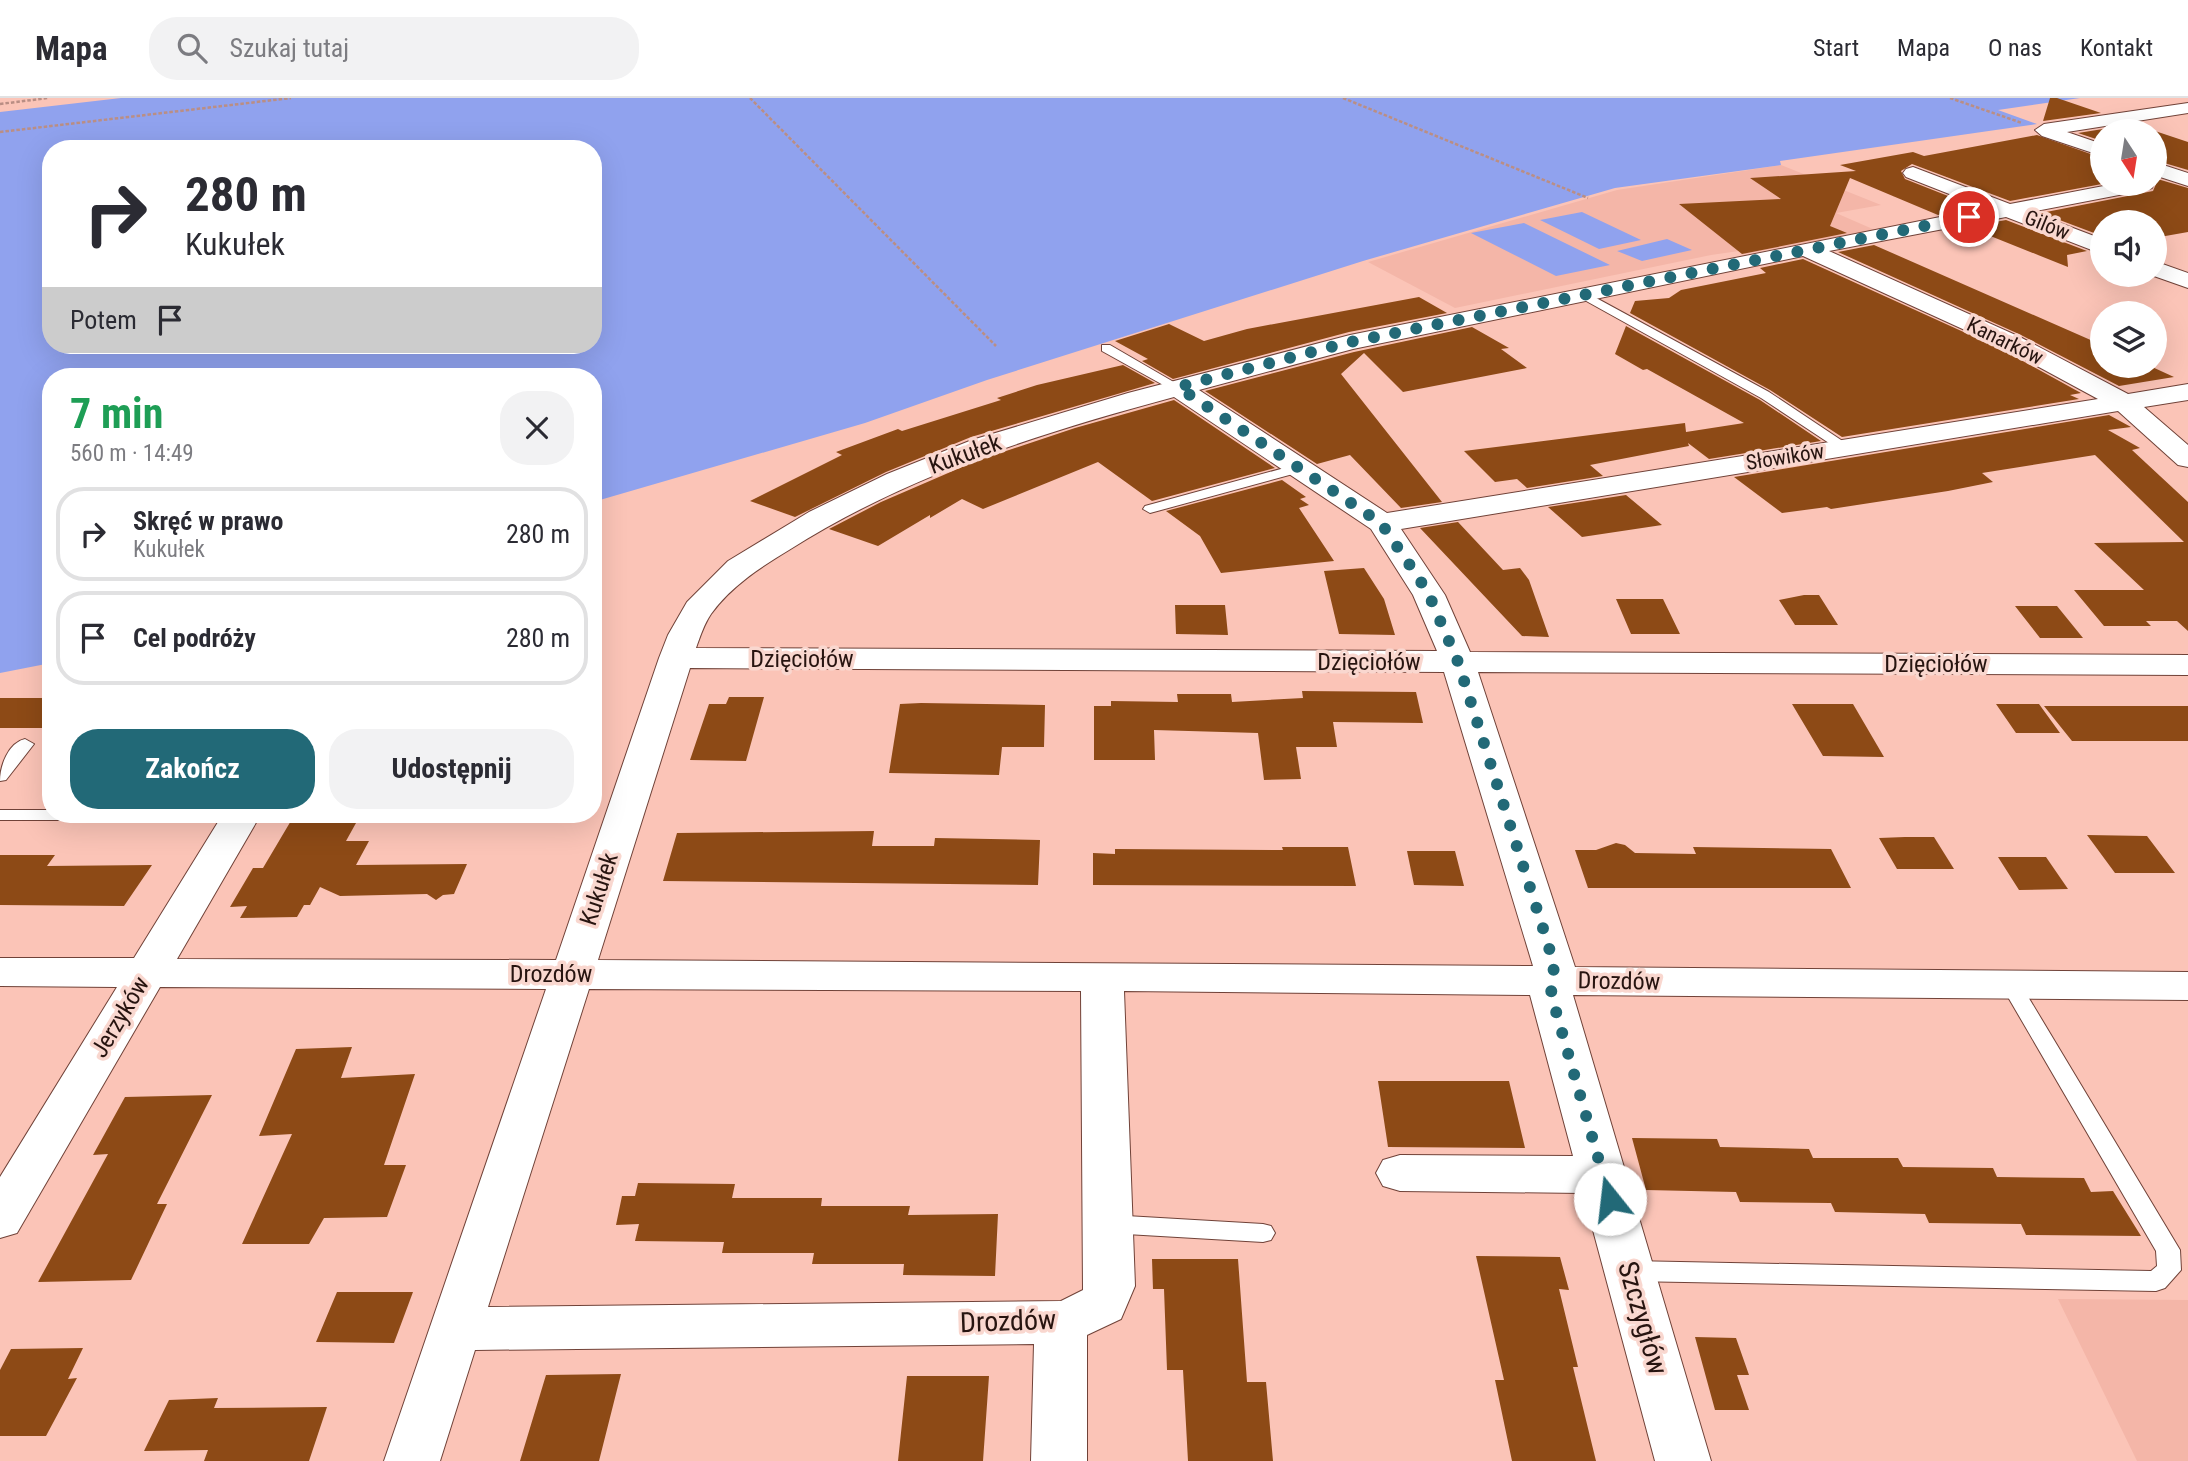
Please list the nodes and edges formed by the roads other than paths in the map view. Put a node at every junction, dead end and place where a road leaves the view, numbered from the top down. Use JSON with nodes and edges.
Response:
{"nodes":[{"id":1,"x":2188,"y":108,"type":"edge"},
{"id":2,"x":2116,"y":119,"type":"edge"},
{"id":3,"x":2090,"y":123,"type":"edge"},
{"id":4,"x":2090,"y":146,"type":"edge"},
{"id":5,"x":2167,"y":172,"type":"edge"},
{"id":6,"x":1913,"y":173,"type":"dead end"},
{"id":7,"x":2184,"y":178,"type":"edge"},
{"id":8,"x":2090,"y":195,"type":"edge"},
{"id":9,"x":2009,"y":210,"type":"junction"},
{"id":10,"x":2090,"y":242,"type":"edge"},
{"id":11,"x":1806,"y":249,"type":"junction"},
{"id":12,"x":2167,"y":273,"type":"edge"},
{"id":13,"x":2188,"y":281,"type":"edge"},
{"id":14,"x":1583,"y":295,"type":"junction"},
{"id":15,"x":1106,"y":348,"type":"dead end"},
{"id":16,"x":1178,"y":387,"type":"junction"},
{"id":17,"x":2188,"y":392,"type":"edge"},
{"id":18,"x":2123,"y":402,"type":"junction"},
{"id":19,"x":1846,"y":447,"type":"junction"},
{"id":20,"x":2188,"y":459,"type":"edge"},
{"id":21,"x":1299,"y":468,"type":"junction"},
{"id":22,"x":1150,"y":509,"type":"dead end"},
{"id":23,"x":1381,"y":523,"type":"junction"},
{"id":24,"x":676,"y":659,"type":"junction"},
{"id":25,"x":1458,"y":662,"type":"junction"},
{"id":26,"x":2188,"y":665,"type":"edge"},
{"id":27,"x":25,"y":744,"type":"dead end"},
{"id":28,"x":0,"y":776,"type":"edge"},
{"id":29,"x":0,"y":815,"type":"edge"},
{"id":30,"x":42,"y":815,"type":"edge"},
{"id":31,"x":236,"y":823,"type":"edge"},
{"id":32,"x":0,"y":972,"type":"edge"},
{"id":33,"x":146,"y":973,"type":"junction"},
{"id":34,"x":572,"y":974,"type":"junction"},
{"id":35,"x":1102,"y":977,"type":"junction"},
{"id":36,"x":1553,"y":980,"type":"junction"},
{"id":37,"x":2011,"y":985,"type":"junction"},
{"id":38,"x":2188,"y":986,"type":"edge"},
{"id":39,"x":1400,"y":1173,"type":"dead end"},
{"id":40,"x":1604,"y":1175,"type":"junction"},
{"id":41,"x":0,"y":1219,"type":"edge"},
{"id":42,"x":1109,"y":1224,"type":"junction"},
{"id":43,"x":1263,"y":1233,"type":"dead end"},
{"id":44,"x":1630,"y":1271,"type":"junction"},
{"id":45,"x":1062,"y":1322,"type":"junction"},
{"id":46,"x":456,"y":1329,"type":"junction"},
{"id":47,"x":412,"y":1461,"type":"edge"},
{"id":48,"x":1059,"y":1461,"type":"edge"},
{"id":49,"x":1683,"y":1461,"type":"edge"}],
"edges":[{"from":1,"to":2,"type":"street"},
{"from":3,"to":4,"type":"street"},
{"from":5,"to":7,"type":"street"},
{"from":6,"to":9,"type":"street","name":"Gilów"},
{"from":8,"to":9,"type":"street","name":"Kukułek"},
{"from":9,"to":10,"type":"street","name":"Gilów"},
{"from":9,"to":11,"type":"street","name":"Kukułek"},
{"from":11,"to":14,"type":"street","name":"Kukułek"},
{"from":11,"to":18,"type":"street","name":"Kanarków"},
{"from":12,"to":13,"type":"street"},
{"from":14,"to":16,"type":"street","name":"Kukułek"},
{"from":14,"to":19,"type":"lane"},
{"from":15,"to":16,"type":"lane"},
{"from":16,"to":21,"type":"street","name":"Szczygłów"},
{"from":16,"to":24,"type":"street","name":"Kukułek"},
{"from":17,"to":18,"type":"street","name":"Słowików"},
{"from":18,"to":19,"type":"street","name":"Słowików"},
{"from":18,"to":20,"type":"street","name":"Kanarków"},
{"from":19,"to":23,"type":"street","name":"Słowików"},
{"from":21,"to":22,"type":"lane"},
{"from":21,"to":23,"type":"street","name":"Szczygłów"},
{"from":23,"to":25,"type":"street","name":"Szczygłów"},
{"from":24,"to":25,"type":"street","name":"Dzięciołów"},
{"from":24,"to":34,"type":"street","name":"Kukułek"},
{"from":25,"to":26,"type":"street","name":"Dzięciołów"},
{"from":25,"to":36,"type":"street","name":"Szczygłów"},
{"from":27,"to":28,"type":"lane"},
{"from":29,"to":30,"type":"lane","name":"Jerzyków"},
{"from":31,"to":33,"type":"street","name":"Jerzyków"},
{"from":32,"to":33,"type":"street","name":"Drozdów"},
{"from":33,"to":34,"type":"street","name":"Drozdów"},
{"from":33,"to":41,"type":"street","name":"Jerzyków"},
{"from":34,"to":35,"type":"street","name":"Drozdów"},
{"from":34,"to":46,"type":"street","name":"Kukułek"},
{"from":35,"to":36,"type":"street","name":"Drozdów"},
{"from":35,"to":42,"type":"street","name":"Drozdów"},
{"from":36,"to":37,"type":"street","name":"Drozdów"},
{"from":36,"to":40,"type":"street","name":"Szczygłów"},
{"from":37,"to":38,"type":"street","name":"Drozdów"},
{"from":37,"to":44,"type":"lane"},
{"from":39,"to":40,"type":"street"},
{"from":40,"to":44,"type":"street","name":"Szczygłów"},
{"from":42,"to":43,"type":"lane"},
{"from":42,"to":45,"type":"street","name":"Drozdów"},
{"from":44,"to":49,"type":"street","name":"Szczygłów"},
{"from":45,"to":46,"type":"street","name":"Drozdów"},
{"from":45,"to":48,"type":"street"},
{"from":46,"to":47,"type":"street","name":"Kukułek"}]}
